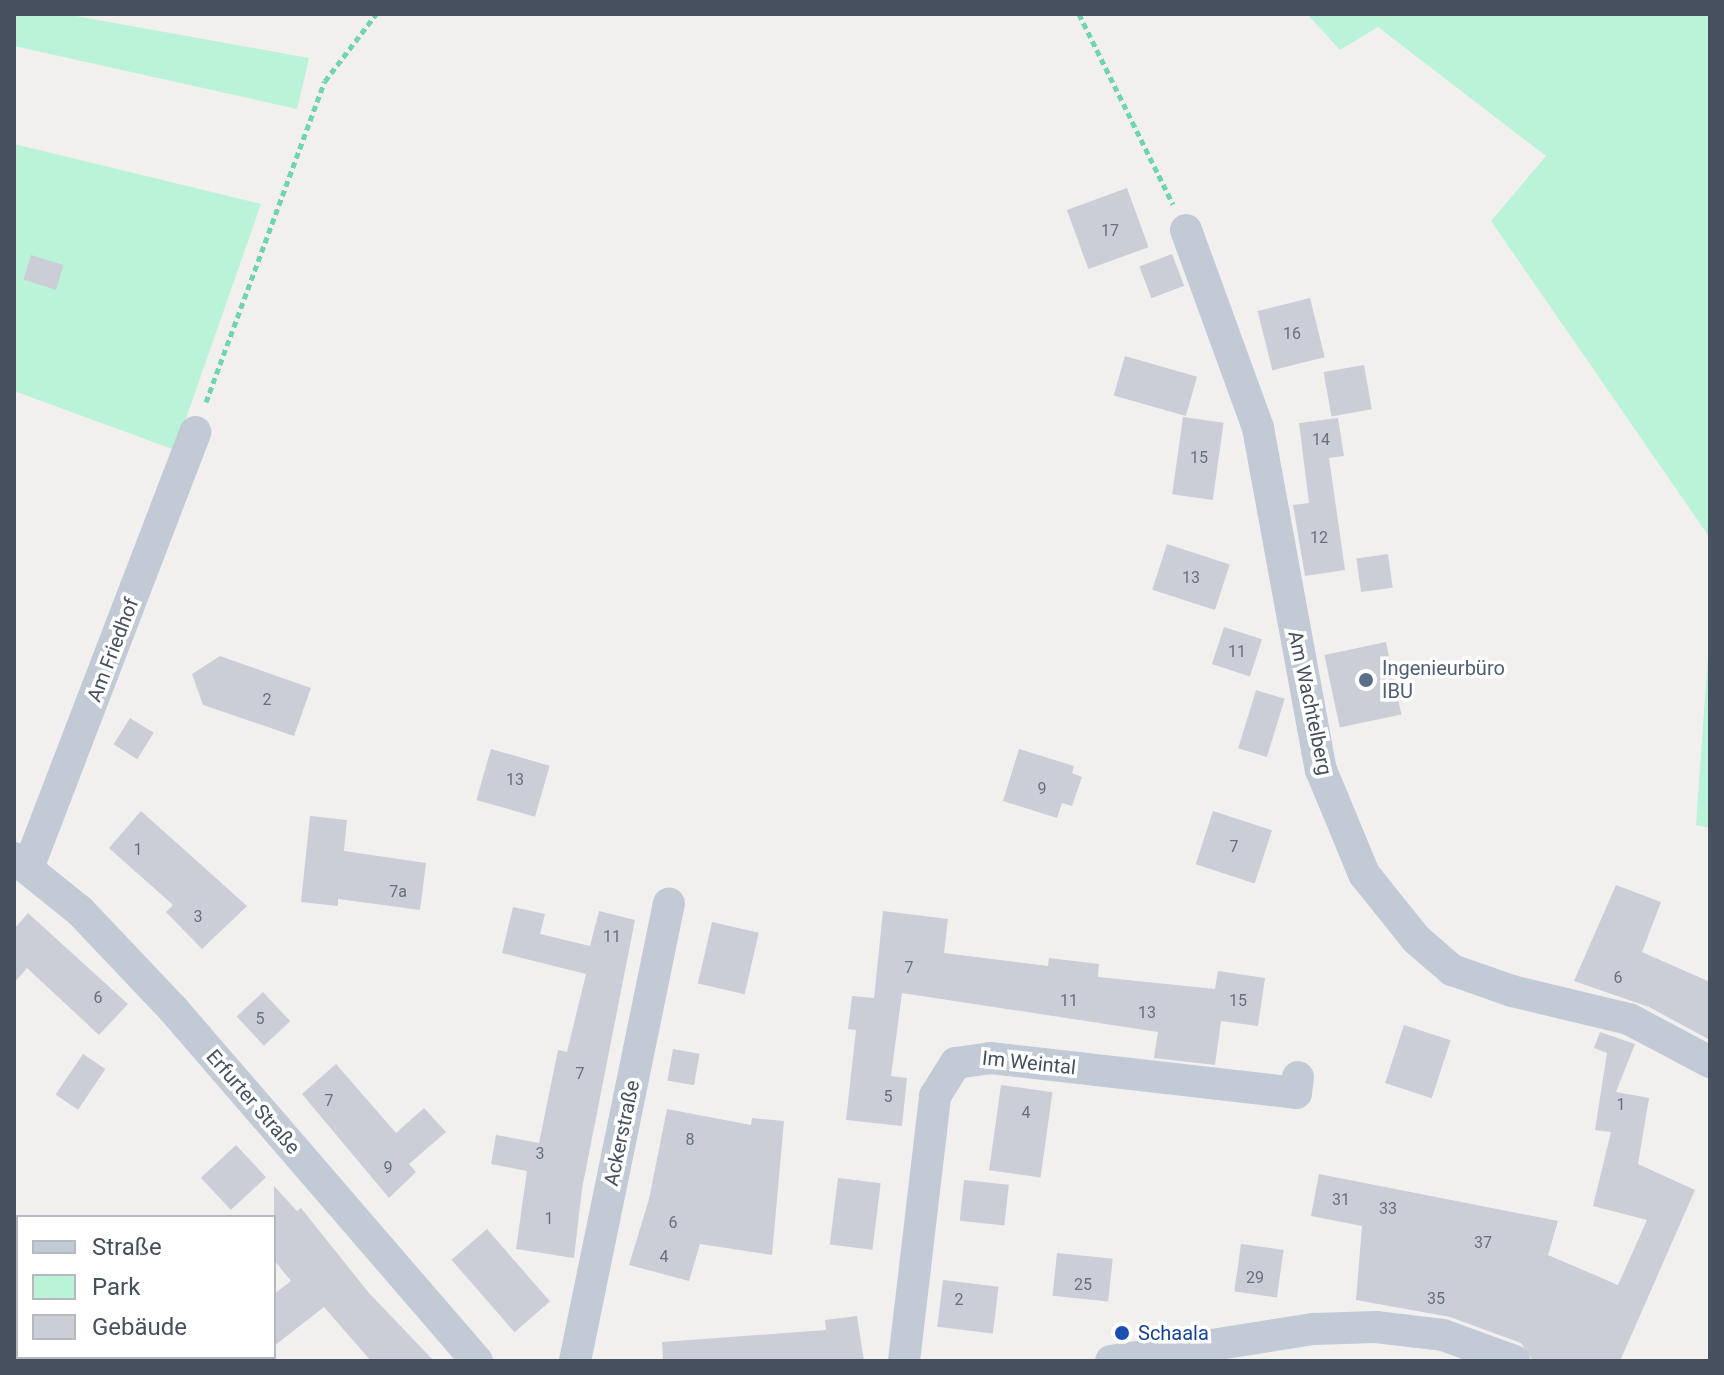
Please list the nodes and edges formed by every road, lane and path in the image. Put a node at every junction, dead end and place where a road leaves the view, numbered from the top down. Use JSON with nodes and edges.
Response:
{"nodes":[{"id":1,"x":376,"y":14,"type":"edge"},
{"id":2,"x":1079,"y":14,"type":"edge"},
{"id":3,"x":1186,"y":230,"type":"joint"},
{"id":4,"x":195,"y":432,"type":"joint"},
{"id":5,"x":21,"y":863,"type":"edge"},
{"id":6,"x":669,"y":904,"type":"dead end"},
{"id":7,"x":1710,"y":1062,"type":"edge"},
{"id":8,"x":1298,"y":1077,"type":"dead end"},
{"id":9,"x":477,"y":1361,"type":"edge"},
{"id":10,"x":575,"y":1361,"type":"edge"},
{"id":11,"x":904,"y":1361,"type":"edge"},
{"id":12,"x":1111,"y":1361,"type":"edge"},
{"id":13,"x":1514,"y":1361,"type":"edge"}],
"edges":[{"from":1,"to":4,"type":"path"},
{"from":2,"to":3,"type":"path"},
{"from":3,"to":7,"type":"street","name":"Am Wachtelberg"},
{"from":4,"to":5,"type":"street","name":"Am Friedhof"},
{"from":5,"to":9,"type":"street","name":"Erfurter Straße"},
{"from":6,"to":10,"type":"street","name":"Ackerstraße"},
{"from":8,"to":11,"type":"street","name":"Im Weintal"},
{"from":12,"to":13,"type":"street"}]}
